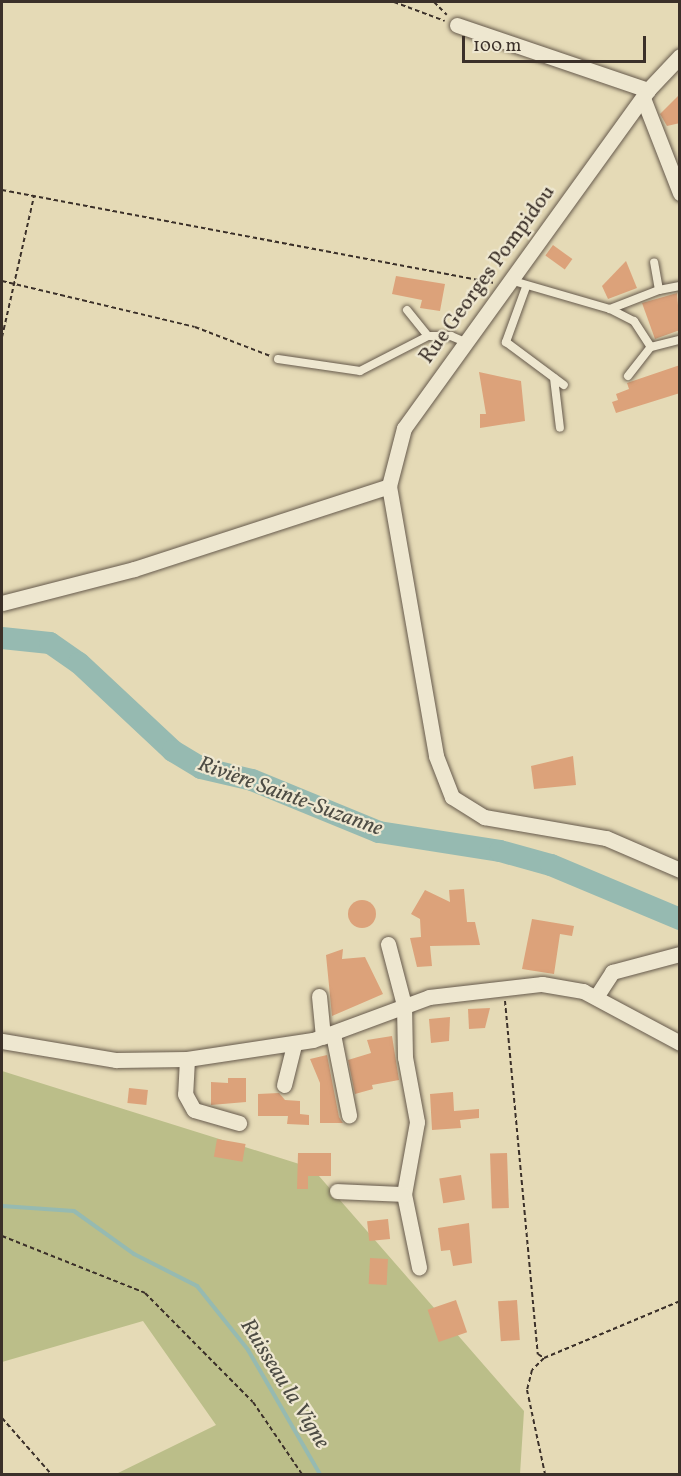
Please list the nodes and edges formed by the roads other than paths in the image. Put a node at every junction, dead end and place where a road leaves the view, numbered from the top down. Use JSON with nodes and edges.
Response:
{"nodes":[{"id":1,"x":457,"y":25,"type":"road end"},
{"id":2,"x":680,"y":56,"type":"edge"},
{"id":3,"x":645,"y":94,"type":"junction"},
{"id":4,"x":680,"y":193,"type":"edge"},
{"id":5,"x":654,"y":262,"type":"dead end"},
{"id":6,"x":507,"y":282,"type":"junction"},
{"id":7,"x":680,"y":286,"type":"edge"},
{"id":8,"x":526,"y":287,"type":"junction"},
{"id":9,"x":658,"y":290,"type":"junction"},
{"id":10,"x":610,"y":309,"type":"junction"},
{"id":11,"x":407,"y":310,"type":"dead end"},
{"id":12,"x":428,"y":336,"type":"junction"},
{"id":13,"x":680,"y":340,"type":"edge"},
{"id":14,"x":465,"y":342,"type":"junction"},
{"id":15,"x":651,"y":347,"type":"junction"},
{"id":16,"x":278,"y":359,"type":"road end"},
{"id":17,"x":628,"y":376,"type":"dead end"},
{"id":18,"x":554,"y":378,"type":"junction"},
{"id":19,"x":564,"y":385,"type":"dead end"},
{"id":20,"x":560,"y":428,"type":"dead end"},
{"id":21,"x":389,"y":486,"type":"junction"},
{"id":22,"x":2,"y":603,"type":"edge"},
{"id":23,"x":680,"y":857,"type":"edge"},
{"id":24,"x":662,"y":861,"type":"junction"},
{"id":25,"x":680,"y":870,"type":"edge"},
{"id":26,"x":388,"y":944,"type":"dead end"},
{"id":27,"x":680,"y":954,"type":"edge"},
{"id":28,"x":319,"y":996,"type":"dead end"},
{"id":29,"x":596,"y":997,"type":"junction"},
{"id":30,"x":404,"y":1005,"type":"junction"},
{"id":31,"x":328,"y":1035,"type":"junction"},
{"id":32,"x":2,"y":1041,"type":"edge"},
{"id":33,"x":680,"y":1043,"type":"edge"},
{"id":34,"x":294,"y":1045,"type":"junction"},
{"id":35,"x":187,"y":1059,"type":"junction"},
{"id":36,"x":285,"y":1085,"type":"dead end"},
{"id":37,"x":349,"y":1115,"type":"dead end"},
{"id":38,"x":239,"y":1123,"type":"dead end"},
{"id":39,"x":337,"y":1191,"type":"dead end"},
{"id":40,"x":404,"y":1194,"type":"junction"},
{"id":41,"x":419,"y":1267,"type":"dead end"}],
"edges":[{"from":1,"to":3,"type":"street"},
{"from":2,"to":3,"type":"street","name":"Rue Georges Pompidou"},
{"from":3,"to":4,"type":"street"},
{"from":3,"to":6,"type":"street","name":"Rue Georges Pompidou"},
{"from":5,"to":9,"type":"lane"},
{"from":6,"to":8,"type":"lane"},
{"from":6,"to":14,"type":"street","name":"Rue Georges Pompidou"},
{"from":7,"to":9,"type":"lane"},
{"from":8,"to":10,"type":"lane"},
{"from":8,"to":18,"type":"lane"},
{"from":9,"to":10,"type":"lane"},
{"from":10,"to":15,"type":"lane"},
{"from":11,"to":12,"type":"lane"},
{"from":12,"to":14,"type":"lane"},
{"from":12,"to":16,"type":"lane"},
{"from":13,"to":15,"type":"lane"},
{"from":14,"to":21,"type":"street","name":"Rue Georges Pompidou"},
{"from":15,"to":17,"type":"lane"},
{"from":18,"to":19,"type":"lane"},
{"from":18,"to":20,"type":"lane"},
{"from":21,"to":22,"type":"street"},
{"from":21,"to":24,"type":"street"},
{"from":23,"to":24,"type":"street"},
{"from":24,"to":25,"type":"street"},
{"from":26,"to":30,"type":"street"},
{"from":27,"to":29,"type":"street"},
{"from":28,"to":31,"type":"street"},
{"from":29,"to":30,"type":"street"},
{"from":29,"to":33,"type":"street"},
{"from":30,"to":31,"type":"street"},
{"from":30,"to":40,"type":"street"},
{"from":31,"to":34,"type":"street"},
{"from":31,"to":37,"type":"street"},
{"from":32,"to":35,"type":"street"},
{"from":34,"to":35,"type":"street"},
{"from":34,"to":36,"type":"street"},
{"from":35,"to":38,"type":"street"},
{"from":39,"to":40,"type":"street"},
{"from":40,"to":41,"type":"street"}]}
